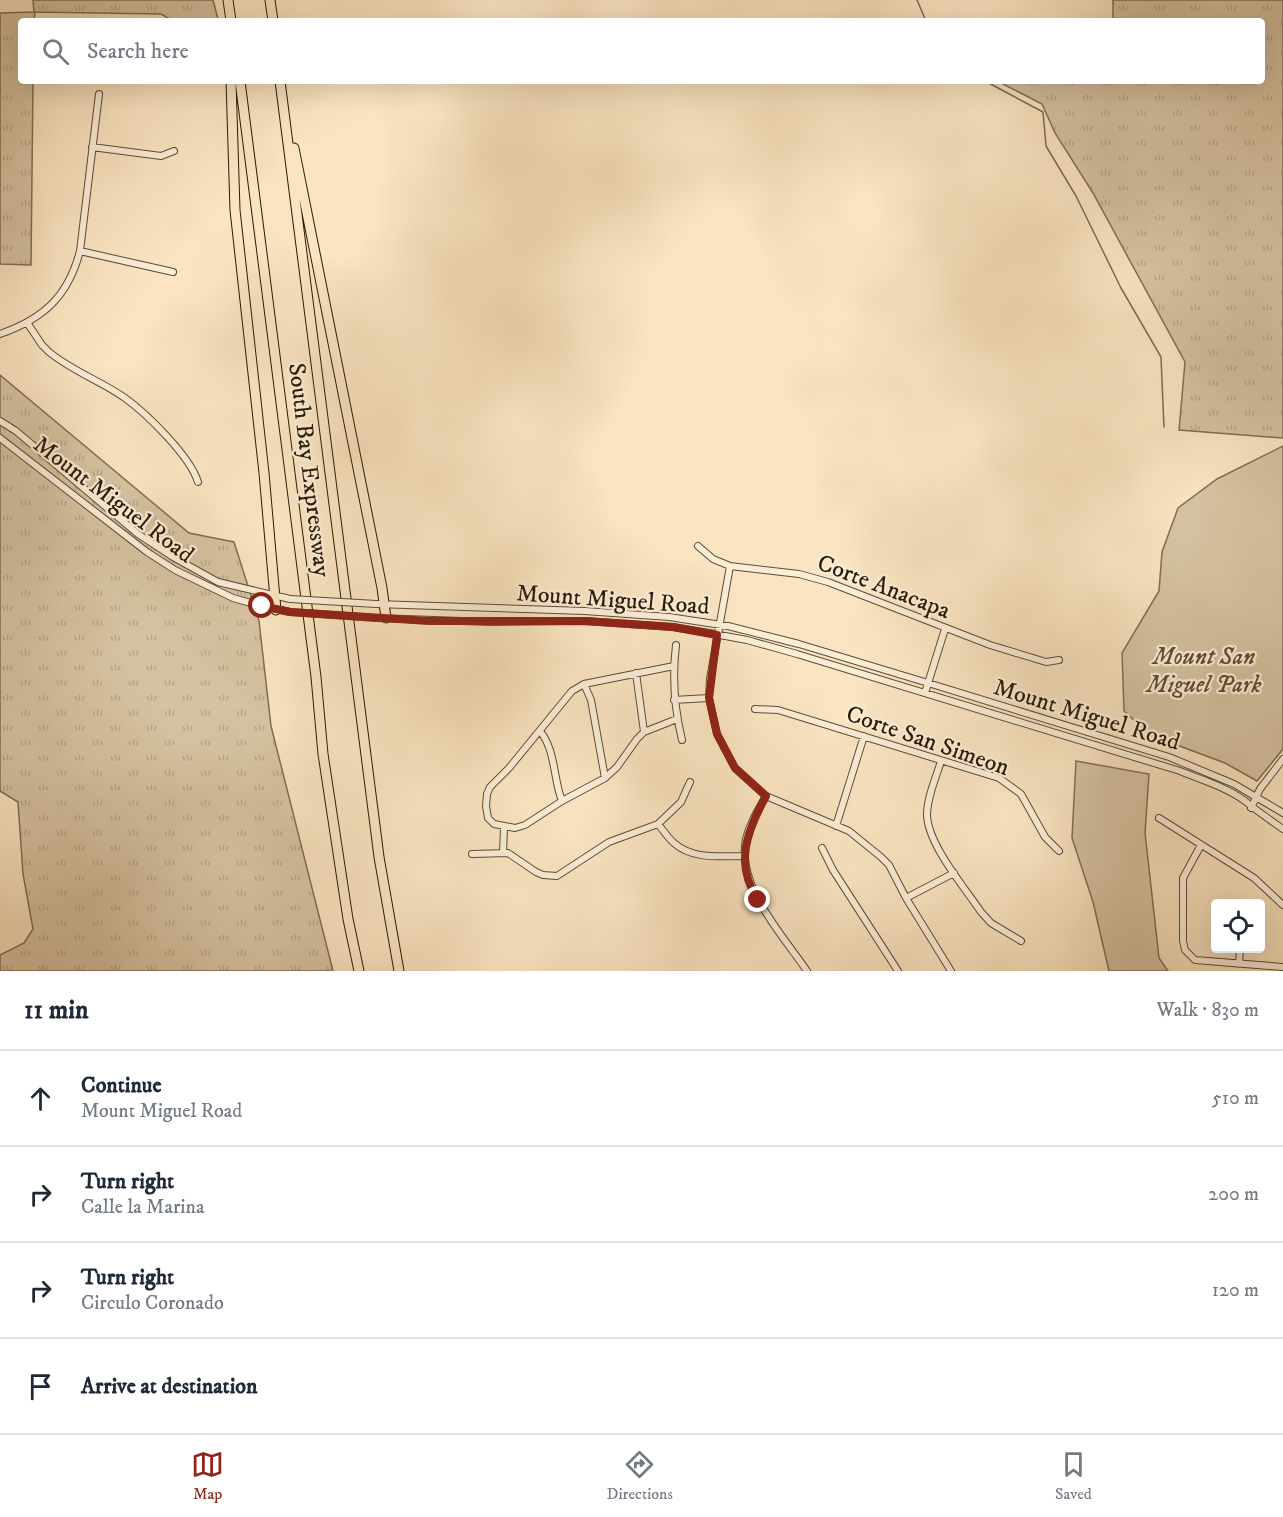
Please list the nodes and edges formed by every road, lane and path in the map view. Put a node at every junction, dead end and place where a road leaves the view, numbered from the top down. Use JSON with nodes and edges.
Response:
{"nodes":[{"id":1,"x":228,"y":0,"type":"edge"},
{"id":2,"x":270,"y":0,"type":"edge"},
{"id":3,"x":230,"y":18,"type":"edge"},
{"id":4,"x":273,"y":18,"type":"edge"},
{"id":5,"x":231,"y":84,"type":"edge"},
{"id":6,"x":240,"y":84,"type":"edge"},
{"id":7,"x":281,"y":84,"type":"edge"},
{"id":8,"x":282,"y":84,"type":"edge"},
{"id":9,"x":99,"y":94,"type":"dead end"},
{"id":10,"x":92,"y":147,"type":"junction"},
{"id":11,"x":174,"y":151,"type":"dead end"},
{"id":12,"x":80,"y":251,"type":"junction"},
{"id":13,"x":173,"y":272,"type":"dead end"},
{"id":14,"x":28,"y":324,"type":"junction"},
{"id":15,"x":0,"y":334,"type":"edge"},
{"id":16,"x":0,"y":421,"type":"edge"},
{"id":17,"x":0,"y":438,"type":"edge"},
{"id":18,"x":198,"y":482,"type":"dead end"},
{"id":19,"x":698,"y":546,"type":"dead end"},
{"id":20,"x":730,"y":566,"type":"junction"},
{"id":21,"x":275,"y":596,"type":"junction"},
{"id":22,"x":380,"y":604,"type":"junction"},
{"id":23,"x":276,"y":610,"type":"junction"},
{"id":24,"x":381,"y":618,"type":"junction"},
{"id":25,"x":719,"y":625,"type":"junction"},
{"id":26,"x":945,"y":629,"type":"junction"},
{"id":27,"x":717,"y":635,"type":"junction"},
{"id":28,"x":676,"y":645,"type":"dead end"},
{"id":29,"x":1059,"y":660,"type":"dead end"},
{"id":30,"x":674,"y":666,"type":"junction"},
{"id":31,"x":636,"y":674,"type":"junction"},
{"id":32,"x":928,"y":682,"type":"junction"},
{"id":33,"x":584,"y":684,"type":"junction"},
{"id":34,"x":926,"y":693,"type":"junction"},
{"id":35,"x":709,"y":698,"type":"junction"},
{"id":36,"x":674,"y":700,"type":"junction"},
{"id":37,"x":754,"y":709,"type":"dead end"},
{"id":38,"x":677,"y":719,"type":"junction"},
{"id":39,"x":540,"y":731,"type":"junction"},
{"id":40,"x":644,"y":732,"type":"junction"},
{"id":41,"x":864,"y":736,"type":"junction"},
{"id":42,"x":682,"y":740,"type":"dead end"},
{"id":43,"x":1283,"y":759,"type":"edge"},
{"id":44,"x":942,"y":761,"type":"junction"},
{"id":45,"x":605,"y":778,"type":"junction"},
{"id":46,"x":690,"y":782,"type":"dead end"},
{"id":47,"x":766,"y":796,"type":"junction"},
{"id":48,"x":1256,"y":796,"type":"junction"},
{"id":49,"x":562,"y":801,"type":"junction"},
{"id":50,"x":1251,"y":808,"type":"junction"},
{"id":51,"x":1283,"y":813,"type":"edge"},
{"id":52,"x":1159,"y":818,"type":"dead end"},
{"id":53,"x":658,"y":824,"type":"junction"},
{"id":54,"x":836,"y":826,"type":"junction"},
{"id":55,"x":504,"y":828,"type":"junction"},
{"id":56,"x":1283,"y":829,"type":"edge"},
{"id":57,"x":1201,"y":845,"type":"junction"},
{"id":58,"x":822,"y":848,"type":"dead end"},
{"id":59,"x":1059,"y":851,"type":"dead end"},
{"id":60,"x":503,"y":853,"type":"junction"},
{"id":61,"x":472,"y":854,"type":"dead end"},
{"id":62,"x":745,"y":856,"type":"junction"},
{"id":63,"x":954,"y":873,"type":"junction"},
{"id":64,"x":906,"y":898,"type":"junction"},
{"id":65,"x":1283,"y":905,"type":"edge"},
{"id":66,"x":1020,"y":941,"type":"dead end"},
{"id":67,"x":1240,"y":953,"type":"edge"},
{"id":68,"x":1239,"y":964,"type":"junction"},
{"id":69,"x":1283,"y":967,"type":"edge"},
{"id":70,"x":359,"y":971,"type":"edge"},
{"id":71,"x":399,"y":971,"type":"edge"},
{"id":72,"x":807,"y":971,"type":"edge"},
{"id":73,"x":898,"y":971,"type":"edge"},
{"id":74,"x":951,"y":971,"type":"edge"}],
"edges":[{"from":1,"to":3,"type":"highway"},
{"from":2,"to":4,"type":"highway"},
{"from":5,"to":21,"type":"highway"},
{"from":6,"to":70,"type":"highway","name":"South Bay Expressway"},
{"from":7,"to":71,"type":"highway","name":"South Bay Expressway"},
{"from":8,"to":22,"type":"highway"},
{"from":9,"to":10,"type":"street"},
{"from":10,"to":11,"type":"street"},
{"from":10,"to":12,"type":"street"},
{"from":12,"to":13,"type":"street"},
{"from":12,"to":14,"type":"street"},
{"from":14,"to":15,"type":"street"},
{"from":14,"to":18,"type":"street"},
{"from":16,"to":21,"type":"street","name":"Mount Miguel Road"},
{"from":17,"to":23,"type":"street","name":"Mount Miguel Road"},
{"from":19,"to":20,"type":"street","name":"Corte Anacapa"},
{"from":20,"to":25,"type":"street"},
{"from":20,"to":26,"type":"street","name":"Corte Anacapa"},
{"from":21,"to":22,"type":"street","name":"Mount Miguel Road","bridge":true},
{"from":21,"to":23,"type":"highway"},
{"from":22,"to":24,"type":"highway"},
{"from":22,"to":25,"type":"street","name":"Mount Miguel Road"},
{"from":23,"to":24,"type":"street","name":"Mount Miguel Road","bridge":true},
{"from":24,"to":27,"type":"street","name":"Mount Miguel Road"},
{"from":25,"to":27,"type":"street"},
{"from":25,"to":32,"type":"street","name":"Mount Miguel Road"},
{"from":26,"to":29,"type":"street","name":"Corte Anacapa"},
{"from":26,"to":32,"type":"street"},
{"from":27,"to":34,"type":"street","name":"Mount Miguel Road"},
{"from":27,"to":35,"type":"street"},
{"from":28,"to":30,"type":"street"},
{"from":30,"to":31,"type":"street"},
{"from":30,"to":36,"type":"street"},
{"from":31,"to":33,"type":"street"},
{"from":31,"to":40,"type":"street"},
{"from":32,"to":34,"type":"street"},
{"from":32,"to":48,"type":"street","name":"Mount Miguel Road"},
{"from":33,"to":39,"type":"street"},
{"from":33,"to":45,"type":"street"},
{"from":34,"to":50,"type":"street","name":"Mount Miguel Road"},
{"from":35,"to":36,"type":"street"},
{"from":35,"to":47,"type":"street"},
{"from":36,"to":38,"type":"street"},
{"from":37,"to":41,"type":"street","name":"Corte San Simeon"},
{"from":38,"to":40,"type":"street"},
{"from":38,"to":42,"type":"street"},
{"from":39,"to":49,"type":"street"},
{"from":39,"to":55,"type":"street"},
{"from":40,"to":45,"type":"street"},
{"from":41,"to":44,"type":"street","name":"Corte San Simeon"},
{"from":41,"to":54,"type":"street"},
{"from":43,"to":48,"type":"street"},
{"from":44,"to":59,"type":"street","name":"Corte San Simeon"},
{"from":44,"to":63,"type":"street"},
{"from":45,"to":49,"type":"street"},
{"from":46,"to":53,"type":"street"},
{"from":47,"to":54,"type":"street"},
{"from":47,"to":62,"type":"street"},
{"from":48,"to":50,"type":"street"},
{"from":48,"to":51,"type":"street","name":"Mount Miguel Road"},
{"from":49,"to":55,"type":"street"},
{"from":50,"to":56,"type":"street","name":"Mount Miguel Road"},
{"from":52,"to":57,"type":"street"},
{"from":53,"to":60,"type":"street"},
{"from":53,"to":62,"type":"street"},
{"from":54,"to":64,"type":"street"},
{"from":55,"to":60,"type":"street"},
{"from":57,"to":65,"type":"street"},
{"from":57,"to":68,"type":"street"},
{"from":58,"to":73,"type":"street"},
{"from":60,"to":61,"type":"street"},
{"from":62,"to":72,"type":"street"},
{"from":63,"to":64,"type":"street"},
{"from":63,"to":66,"type":"street"},
{"from":64,"to":74,"type":"street"},
{"from":67,"to":68,"type":"street"},
{"from":68,"to":69,"type":"street"}]}
